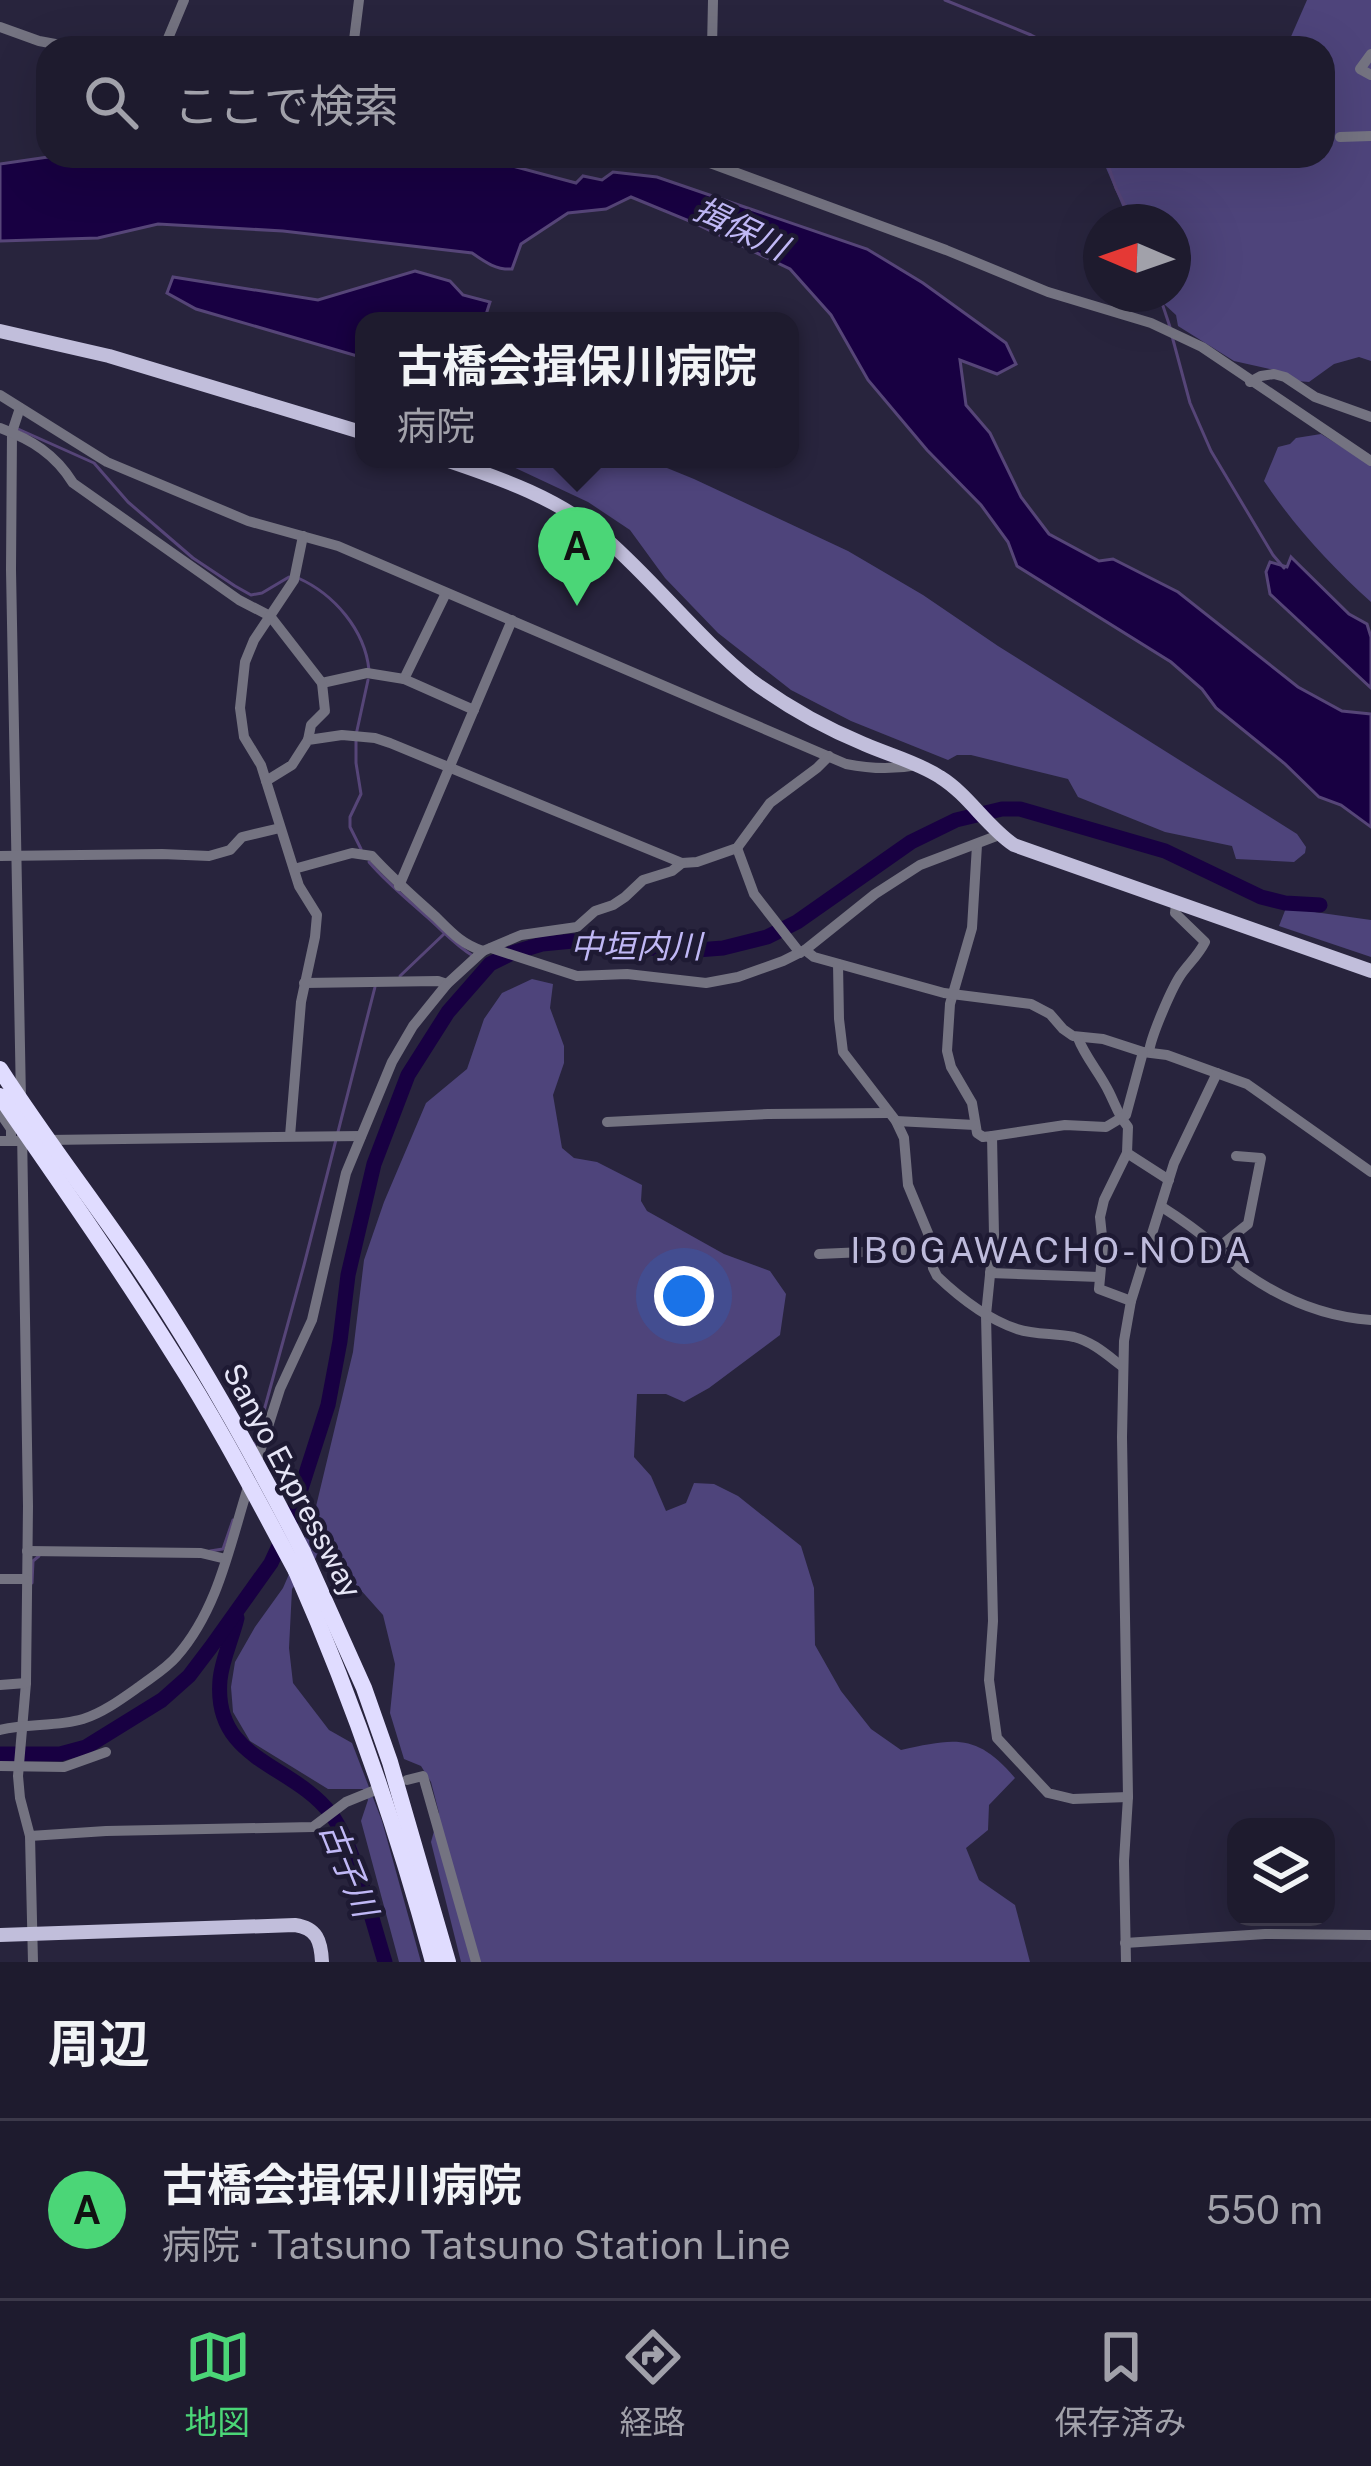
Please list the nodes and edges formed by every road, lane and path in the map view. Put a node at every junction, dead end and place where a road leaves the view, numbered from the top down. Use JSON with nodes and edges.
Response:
{"nodes":[{"id":1,"x":184,"y":0,"type":"edge"},
{"id":2,"x":359,"y":0,"type":"edge"},
{"id":3,"x":712,"y":0,"type":"edge"},
{"id":4,"x":0,"y":27,"type":"edge"},
{"id":5,"x":169,"y":36,"type":"edge"},
{"id":6,"x":354,"y":36,"type":"edge"},
{"id":7,"x":712,"y":36,"type":"edge"},
{"id":8,"x":36,"y":40,"type":"edge"},
{"id":9,"x":1371,"y":54,"type":"edge"},
{"id":10,"x":1371,"y":75,"type":"edge"},
{"id":11,"x":1371,"y":136,"type":"edge"},
{"id":12,"x":1340,"y":137,"type":"dead end"},
{"id":13,"x":732,"y":168,"type":"edge"},
{"id":14,"x":0,"y":331,"type":"edge"},
{"id":15,"x":1250,"y":382,"type":"junction"},
{"id":16,"x":0,"y":395,"type":"edge"},
{"id":17,"x":20,"y":408,"type":"junction"},
{"id":18,"x":1371,"y":417,"type":"edge"},
{"id":19,"x":6,"y":430,"type":"edge"},
{"id":20,"x":355,"y":430,"type":"edge"},
{"id":21,"x":1371,"y":461,"type":"edge"},
{"id":22,"x":466,"y":468,"type":"edge"},
{"id":23,"x":303,"y":536,"type":"junction"},
{"id":24,"x":446,"y":593,"type":"junction"},
{"id":25,"x":270,"y":616,"type":"junction"},
{"id":26,"x":512,"y":620,"type":"junction"},
{"id":27,"x":404,"y":679,"type":"junction"},
{"id":28,"x":322,"y":683,"type":"junction"},
{"id":29,"x":475,"y":710,"type":"junction"},
{"id":30,"x":308,"y":740,"type":"junction"},
{"id":31,"x":829,"y":756,"type":"junction"},
{"id":32,"x":917,"y":765,"type":"junction"},
{"id":33,"x":451,"y":767,"type":"junction"},
{"id":34,"x":266,"y":781,"type":"junction"},
{"id":35,"x":280,"y":828,"type":"junction"},
{"id":36,"x":997,"y":833,"type":"junction"},
{"id":37,"x":977,"y":845,"type":"junction"},
{"id":38,"x":737,"y":848,"type":"junction"},
{"id":39,"x":0,"y":856,"type":"edge"},
{"id":40,"x":16,"y":856,"type":"junction"},
{"id":41,"x":682,"y":863,"type":"junction"},
{"id":42,"x":294,"y":869,"type":"junction"},
{"id":43,"x":399,"y":886,"type":"junction"},
{"id":44,"x":1176,"y":904,"type":"junction"},
{"id":45,"x":489,"y":950,"type":"junction"},
{"id":46,"x":801,"y":951,"type":"junction"},
{"id":47,"x":838,"y":964,"type":"junction"},
{"id":48,"x":1371,"y":971,"type":"edge"},
{"id":49,"x":304,"y":983,"type":"junction"},
{"id":50,"x":447,"y":984,"type":"junction"},
{"id":51,"x":952,"y":995,"type":"junction"},
{"id":52,"x":1078,"y":1038,"type":"junction"},
{"id":53,"x":1146,"y":1052,"type":"junction"},
{"id":54,"x":0,"y":1069,"type":"edge"},
{"id":55,"x":1217,"y":1073,"type":"junction"},
{"id":56,"x":0,"y":1096,"type":"edge"},
{"id":57,"x":21,"y":1112,"type":"junction"},
{"id":58,"x":3,"y":1117,"type":"edge"},
{"id":59,"x":892,"y":1117,"type":"junction"},
{"id":60,"x":1120,"y":1118,"type":"junction"},
{"id":61,"x":607,"y":1122,"type":"dead end"},
{"id":62,"x":975,"y":1125,"type":"junction"},
{"id":63,"x":290,"y":1136,"type":"junction"},
{"id":64,"x":362,"y":1136,"type":"junction"},
{"id":65,"x":992,"y":1136,"type":"junction"},
{"id":66,"x":11,"y":1141,"type":"edge"},
{"id":67,"x":1127,"y":1153,"type":"junction"},
{"id":68,"x":1236,"y":1156,"type":"dead end"},
{"id":69,"x":1371,"y":1172,"type":"edge"},
{"id":70,"x":1169,"y":1180,"type":"junction"},
{"id":71,"x":1162,"y":1207,"type":"junction"},
{"id":72,"x":1218,"y":1248,"type":"junction"},
{"id":73,"x":931,"y":1250,"type":"junction"},
{"id":74,"x":819,"y":1254,"type":"dead end"},
{"id":75,"x":990,"y":1273,"type":"junction"},
{"id":76,"x":1099,"y":1277,"type":"junction"},
{"id":77,"x":1131,"y":1301,"type":"junction"},
{"id":78,"x":986,"y":1315,"type":"junction"},
{"id":79,"x":1371,"y":1320,"type":"edge"},
{"id":80,"x":1123,"y":1367,"type":"junction"},
{"id":81,"x":27,"y":1551,"type":"junction"},
{"id":82,"x":226,"y":1558,"type":"junction"},
{"id":83,"x":0,"y":1580,"type":"edge"},
{"id":84,"x":26,"y":1580,"type":"junction"},
{"id":85,"x":26,"y":1683,"type":"junction"},
{"id":86,"x":0,"y":1685,"type":"edge"},
{"id":87,"x":23,"y":1726,"type":"junction"},
{"id":88,"x":0,"y":1730,"type":"edge"},
{"id":89,"x":106,"y":1752,"type":"dead end"},
{"id":90,"x":0,"y":1766,"type":"edge"},
{"id":91,"x":19,"y":1766,"type":"junction"},
{"id":92,"x":407,"y":1780,"type":"dead end"},
{"id":93,"x":373,"y":1791,"type":"dead end"},
{"id":94,"x":1128,"y":1797,"type":"junction"},
{"id":95,"x":30,"y":1836,"type":"junction"},
{"id":96,"x":32,"y":1932,"type":"junction"},
{"id":97,"x":1371,"y":1934,"type":"edge"},
{"id":98,"x":0,"y":1935,"type":"edge"},
{"id":99,"x":1125,"y":1942,"type":"junction"},
{"id":100,"x":33,"y":1962,"type":"edge"},
{"id":101,"x":322,"y":1962,"type":"edge"},
{"id":102,"x":433,"y":1962,"type":"edge"},
{"id":103,"x":448,"y":1962,"type":"edge"},
{"id":104,"x":476,"y":1962,"type":"edge"},
{"id":105,"x":1126,"y":1962,"type":"edge"}],
"edges":[{"from":1,"to":5,"type":"street"},
{"from":2,"to":6,"type":"street"},
{"from":3,"to":7,"type":"street"},
{"from":4,"to":8,"type":"street"},
{"from":9,"to":10,"type":"street"},
{"from":11,"to":12,"type":"street"},
{"from":13,"to":15,"type":"street"},
{"from":14,"to":20,"type":"main road"},
{"from":15,"to":18,"type":"street"},
{"from":15,"to":21,"type":"street"},
{"from":16,"to":17,"type":"street"},
{"from":17,"to":19,"type":"street"},
{"from":17,"to":23,"type":"street"},
{"from":19,"to":25,"type":"street"},
{"from":19,"to":40,"type":"street"},
{"from":22,"to":32,"type":"main road"},
{"from":23,"to":24,"type":"street"},
{"from":23,"to":25,"type":"street"},
{"from":24,"to":26,"type":"street"},
{"from":24,"to":27,"type":"street"},
{"from":25,"to":28,"type":"street"},
{"from":25,"to":34,"type":"street"},
{"from":26,"to":29,"type":"street"},
{"from":26,"to":31,"type":"street"},
{"from":27,"to":28,"type":"street"},
{"from":27,"to":29,"type":"street"},
{"from":28,"to":30,"type":"street"},
{"from":29,"to":33,"type":"street"},
{"from":30,"to":33,"type":"street"},
{"from":30,"to":34,"type":"street"},
{"from":31,"to":32,"type":"street"},
{"from":31,"to":38,"type":"street"},
{"from":32,"to":36,"type":"main road"},
{"from":33,"to":41,"type":"street"},
{"from":33,"to":43,"type":"street"},
{"from":34,"to":35,"type":"street"},
{"from":35,"to":40,"type":"street"},
{"from":35,"to":42,"type":"street"},
{"from":36,"to":37,"type":"street"},
{"from":36,"to":44,"type":"main road"},
{"from":37,"to":46,"type":"street"},
{"from":37,"to":51,"type":"street"},
{"from":38,"to":41,"type":"street"},
{"from":38,"to":46,"type":"street"},
{"from":39,"to":40,"type":"street"},
{"from":40,"to":57,"type":"street"},
{"from":41,"to":45,"type":"street"},
{"from":42,"to":43,"type":"street"},
{"from":42,"to":49,"type":"street"},
{"from":43,"to":45,"type":"street"},
{"from":44,"to":48,"type":"main road"},
{"from":44,"to":53,"type":"street"},
{"from":45,"to":46,"type":"street"},
{"from":45,"to":50,"type":"street"},
{"from":46,"to":47,"type":"street"},
{"from":47,"to":51,"type":"street"},
{"from":47,"to":59,"type":"street"},
{"from":49,"to":50,"type":"street"},
{"from":49,"to":63,"type":"street"},
{"from":50,"to":64,"type":"street"},
{"from":51,"to":52,"type":"street"},
{"from":51,"to":62,"type":"street"},
{"from":52,"to":53,"type":"street"},
{"from":52,"to":60,"type":"street"},
{"from":53,"to":55,"type":"street"},
{"from":53,"to":60,"type":"street"},
{"from":54,"to":103,"type":"highway","name":"Sanyo Expressway","bridge":true},
{"from":55,"to":69,"type":"street"},
{"from":55,"to":70,"type":"street"},
{"from":56,"to":102,"type":"highway","name":"Sanyo Expressway","bridge":true},
{"from":57,"to":58,"type":"street"},
{"from":57,"to":66,"type":"street"},
{"from":58,"to":66,"type":"street"},
{"from":59,"to":61,"type":"street"},
{"from":59,"to":62,"type":"street"},
{"from":59,"to":73,"type":"street"},
{"from":60,"to":65,"type":"street"},
{"from":60,"to":67,"type":"street"},
{"from":62,"to":65,"type":"street"},
{"from":63,"to":64,"type":"street"},
{"from":63,"to":66,"type":"street"},
{"from":64,"to":82,"type":"street"},
{"from":65,"to":75,"type":"street"},
{"from":66,"to":81,"type":"street"},
{"from":67,"to":70,"type":"street"},
{"from":67,"to":76,"type":"street"},
{"from":68,"to":72,"type":"street"},
{"from":70,"to":71,"type":"street"},
{"from":71,"to":72,"type":"street"},
{"from":71,"to":77,"type":"street"},
{"from":72,"to":79,"type":"street"},
{"from":73,"to":74,"type":"street"},
{"from":73,"to":78,"type":"street"},
{"from":75,"to":76,"type":"street"},
{"from":75,"to":78,"type":"street"},
{"from":76,"to":77,"type":"street"},
{"from":77,"to":80,"type":"street"},
{"from":78,"to":80,"type":"street"},
{"from":78,"to":94,"type":"street"},
{"from":80,"to":94,"type":"street"},
{"from":81,"to":82,"type":"street"},
{"from":81,"to":84,"type":"street"},
{"from":82,"to":87,"type":"street"},
{"from":83,"to":84,"type":"street"},
{"from":84,"to":85,"type":"street"},
{"from":85,"to":86,"type":"street"},
{"from":85,"to":87,"type":"street"},
{"from":87,"to":88,"type":"street"},
{"from":87,"to":91,"type":"street"},
{"from":89,"to":91,"type":"street"},
{"from":90,"to":91,"type":"street"},
{"from":91,"to":95,"type":"street"},
{"from":92,"to":104,"type":"street"},
{"from":93,"to":95,"type":"street"},
{"from":94,"to":99,"type":"street"},
{"from":95,"to":96,"type":"street"},
{"from":96,"to":98,"type":"main road"},
{"from":96,"to":100,"type":"street"},
{"from":96,"to":101,"type":"main road"},
{"from":97,"to":99,"type":"street"},
{"from":99,"to":105,"type":"street"}]}
